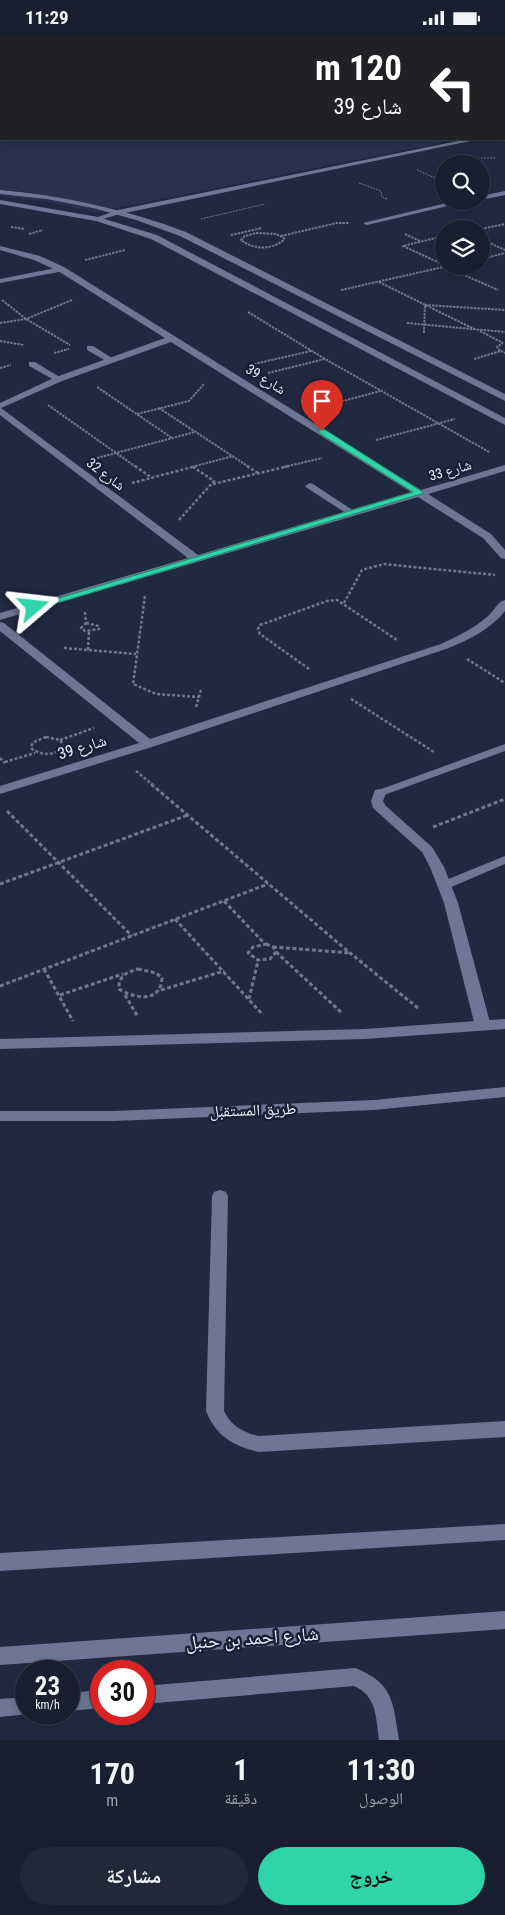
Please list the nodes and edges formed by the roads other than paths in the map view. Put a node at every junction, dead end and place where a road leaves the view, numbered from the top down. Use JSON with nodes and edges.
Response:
{"nodes":[{"id":1,"x":472,"y":140,"type":"edge"},
{"id":2,"x":0,"y":192,"type":"edge"},
{"id":3,"x":505,"y":193,"type":"edge"},
{"id":4,"x":490,"y":196,"type":"edge"},
{"id":5,"x":0,"y":202,"type":"edge"},
{"id":6,"x":435,"y":208,"type":"edge"},
{"id":7,"x":118,"y":212,"type":"junction"},
{"id":8,"x":96,"y":219,"type":"junction"},
{"id":9,"x":367,"y":223,"type":"road end"},
{"id":10,"x":0,"y":248,"type":"edge"},
{"id":11,"x":61,"y":269,"type":"junction"},
{"id":12,"x":0,"y":281,"type":"edge"},
{"id":13,"x":173,"y":338,"type":"junction"},
{"id":14,"x":90,"y":348,"type":"dead end"},
{"id":15,"x":111,"y":360,"type":"junction"},
{"id":16,"x":32,"y":364,"type":"dead end"},
{"id":17,"x":59,"y":379,"type":"junction"},
{"id":18,"x":505,"y":398,"type":"edge"},
{"id":19,"x":0,"y":406,"type":"edge"},
{"id":20,"x":2,"y":415,"type":"edge"},
{"id":21,"x":505,"y":422,"type":"edge"},
{"id":22,"x":505,"y":468,"type":"edge"},
{"id":23,"x":310,"y":487,"type":"dead end"},
{"id":24,"x":420,"y":493,"type":"junction"},
{"id":25,"x":352,"y":513,"type":"junction"},
{"id":26,"x":505,"y":556,"type":"edge"},
{"id":27,"x":196,"y":559,"type":"junction"},
{"id":28,"x":505,"y":603,"type":"edge"},
{"id":29,"x":0,"y":617,"type":"edge"},
{"id":30,"x":0,"y":625,"type":"edge"},
{"id":31,"x":148,"y":744,"type":"junction"},
{"id":32,"x":505,"y":747,"type":"edge"},
{"id":33,"x":0,"y":790,"type":"edge"},
{"id":34,"x":380,"y":793,"type":"joint"},
{"id":35,"x":505,"y":859,"type":"edge"},
{"id":36,"x":445,"y":885,"type":"junction"},
{"id":37,"x":505,"y":1024,"type":"edge"},
{"id":38,"x":483,"y":1027,"type":"junction"},
{"id":39,"x":0,"y":1044,"type":"edge"},
{"id":40,"x":505,"y":1092,"type":"edge"},
{"id":41,"x":0,"y":1116,"type":"edge"},
{"id":42,"x":220,"y":1196,"type":"dead end"},
{"id":43,"x":505,"y":1429,"type":"edge"},
{"id":44,"x":505,"y":1532,"type":"edge"},
{"id":45,"x":0,"y":1562,"type":"edge"},
{"id":46,"x":505,"y":1620,"type":"edge"},
{"id":47,"x":0,"y":1655,"type":"edge"},
{"id":48,"x":155,"y":1694,"type":"edge"},
{"id":49,"x":15,"y":1707,"type":"edge"},
{"id":50,"x":0,"y":1709,"type":"edge"},
{"id":51,"x":389,"y":1740,"type":"edge"}],
"edges":[{"from":1,"to":7,"type":"street"},
{"from":2,"to":7,"type":"street"},
{"from":3,"to":4,"type":"street"},
{"from":5,"to":8,"type":"street"},
{"from":6,"to":9,"type":"street"},
{"from":7,"to":8,"type":"street"},
{"from":7,"to":18,"type":"street"},
{"from":8,"to":21,"type":"street"},
{"from":10,"to":11,"type":"street","name":"شارع 39"},
{"from":11,"to":12,"type":"lane"},
{"from":11,"to":13,"type":"street","name":"شارع 39"},
{"from":13,"to":15,"type":"street"},
{"from":13,"to":24,"type":"street","name":"شارع 39"},
{"from":14,"to":15,"type":"lane"},
{"from":15,"to":17,"type":"street"},
{"from":16,"to":17,"type":"lane"},
{"from":17,"to":19,"type":"street"},
{"from":20,"to":27,"type":"street","name":"شارع 32"},
{"from":22,"to":24,"type":"street","name":"شارع 33"},
{"from":23,"to":25,"type":"lane"},
{"from":24,"to":25,"type":"street","name":"شارع 33"},
{"from":24,"to":26,"type":"street","name":"شارع 39"},
{"from":25,"to":27,"type":"street","name":"شارع 33"},
{"from":27,"to":29,"type":"street","name":"شارع 33"},
{"from":28,"to":31,"type":"street","name":"شارع 39"},
{"from":30,"to":31,"type":"street"},
{"from":31,"to":33,"type":"street","name":"شارع 39"},
{"from":32,"to":34,"type":"lane"},
{"from":34,"to":36,"type":"street"},
{"from":35,"to":36,"type":"lane"},
{"from":36,"to":38,"type":"street"},
{"from":37,"to":38,"type":"street"},
{"from":38,"to":39,"type":"street"},
{"from":40,"to":41,"type":"street","name":"طريق المستقبل"},
{"from":42,"to":43,"type":"street"},
{"from":44,"to":45,"type":"street"},
{"from":46,"to":47,"type":"street","name":"شارع احمد بن حنبل"},
{"from":48,"to":51,"type":"lane"},
{"from":49,"to":50,"type":"lane"}]}
